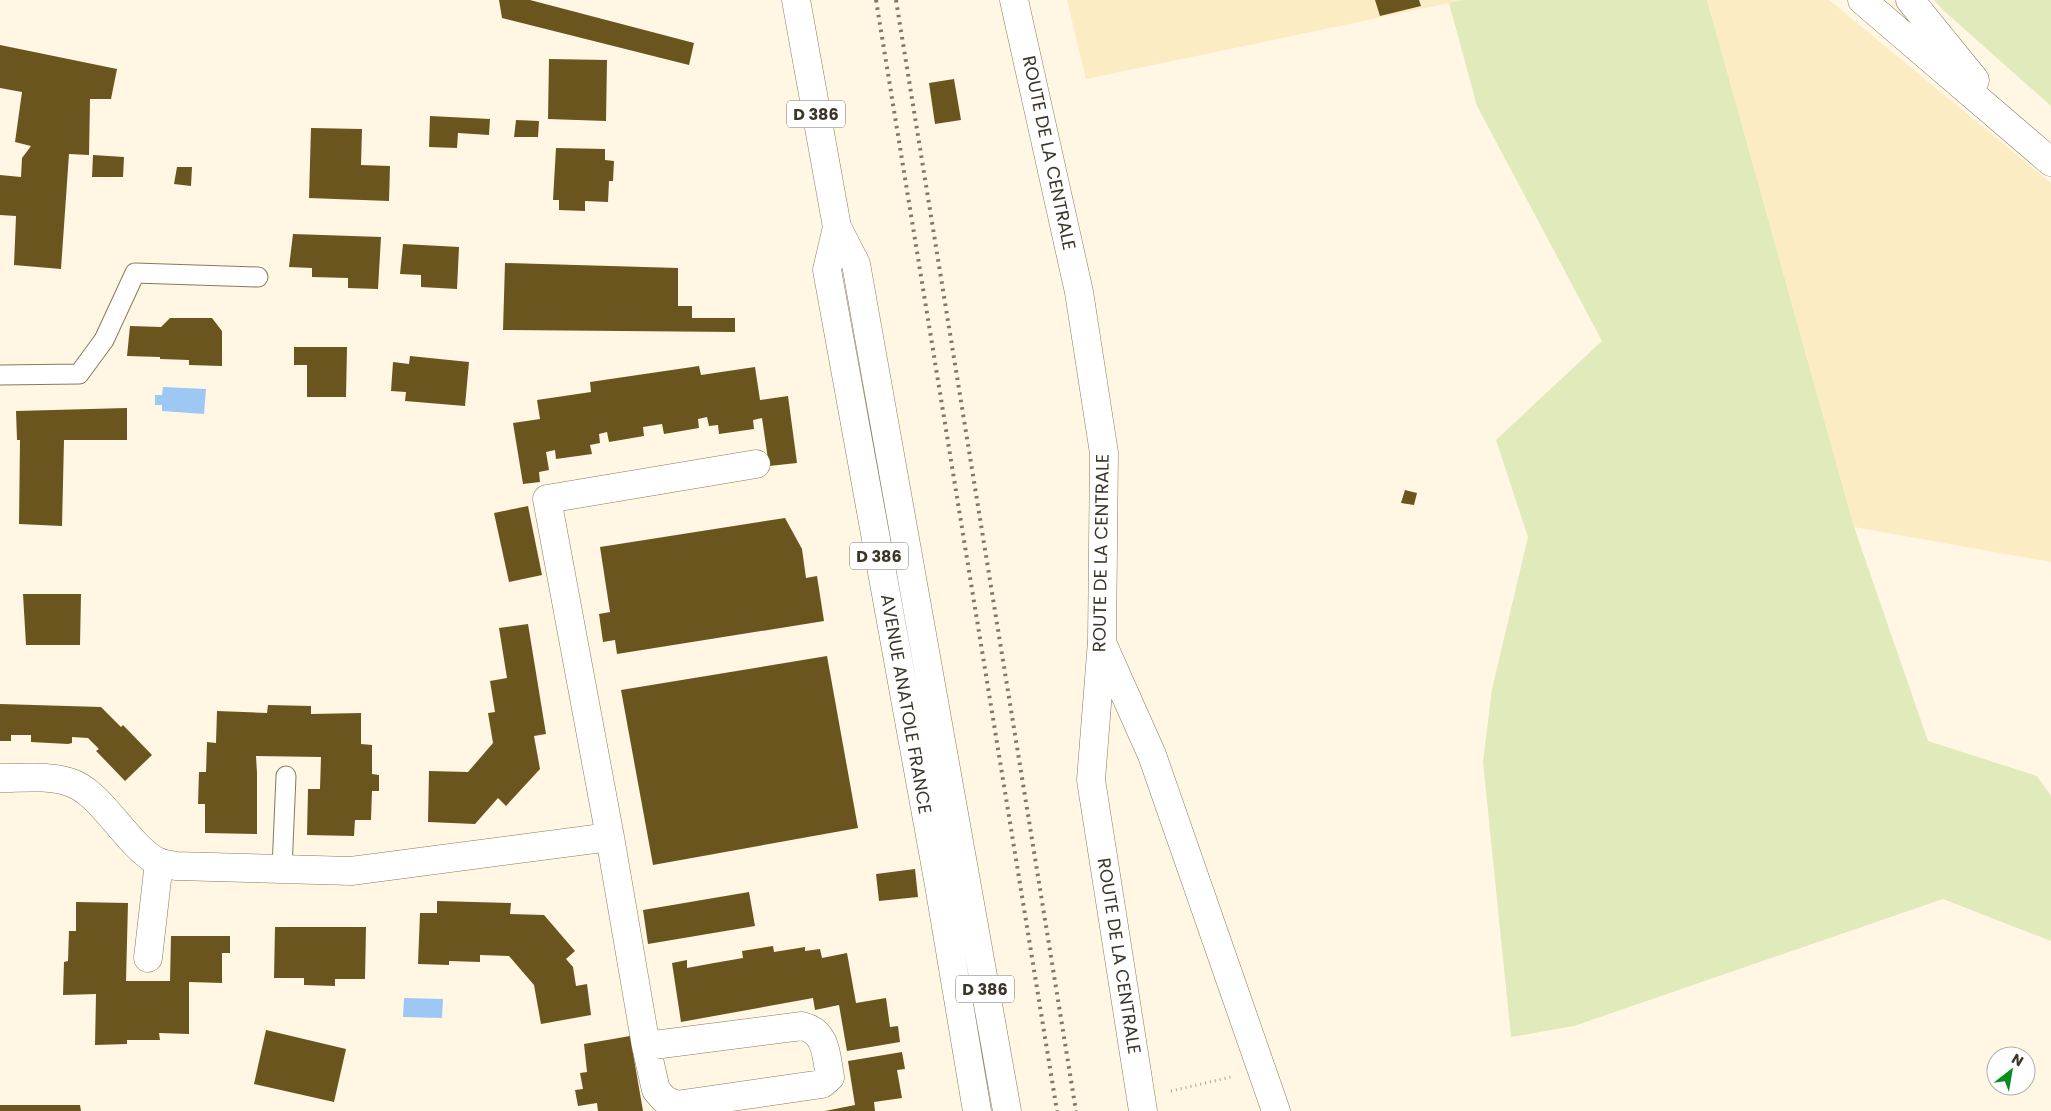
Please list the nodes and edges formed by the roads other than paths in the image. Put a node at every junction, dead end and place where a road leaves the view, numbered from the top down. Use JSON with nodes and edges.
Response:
{"nodes":[{"id":1,"x":796,"y":0,"type":"edge"},
{"id":2,"x":1014,"y":0,"type":"edge"},
{"id":3,"x":1862,"y":0,"type":"edge"},
{"id":4,"x":1910,"y":0,"type":"edge"},
{"id":5,"x":2018,"y":134,"type":"junction"},
{"id":6,"x":2051,"y":162,"type":"edge"},
{"id":7,"x":836,"y":227,"type":"junction"},
{"id":8,"x":258,"y":276,"type":"dead end"},
{"id":9,"x":0,"y":375,"type":"edge"},
{"id":10,"x":756,"y":464,"type":"dead end"},
{"id":11,"x":1102,"y":641,"type":"junction"},
{"id":12,"x":937,"y":724,"type":"junction"},
{"id":13,"x":910,"y":727,"type":"junction"},
{"id":14,"x":286,"y":776,"type":"dead end"},
{"id":15,"x":0,"y":778,"type":"edge"},
{"id":16,"x":610,"y":837,"type":"junction"},
{"id":17,"x":158,"y":862,"type":"junction"},
{"id":18,"x":282,"y":869,"type":"junction"},
{"id":19,"x":148,"y":958,"type":"dead end"},
{"id":20,"x":646,"y":1046,"type":"junction"},
{"id":21,"x":977,"y":1111,"type":"edge"},
{"id":22,"x":1007,"y":1111,"type":"edge"},
{"id":23,"x":1143,"y":1111,"type":"edge"},
{"id":24,"x":1276,"y":1111,"type":"edge"}],
"edges":[{"from":1,"to":7,"type":"street","name":"AVENUE ANATOLE FRANCE","number":"D 386"},
{"from":2,"to":11,"type":"street","name":"ROUTE DE LA CENTRALE"},
{"from":3,"to":5,"type":"street"},
{"from":4,"to":5,"type":"street"},
{"from":5,"to":6,"type":"street"},
{"from":7,"to":12,"type":"street","name":"AVENUE ANATOLE FRANCE","number":"D 386"},
{"from":7,"to":13,"type":"street","name":"AVENUE ANATOLE FRANCE","number":"D 386"},
{"from":8,"to":9,"type":"lane"},
{"from":10,"to":16,"type":"street"},
{"from":11,"to":23,"type":"street","name":"ROUTE DE LA CENTRALE"},
{"from":11,"to":24,"type":"street"},
{"from":12,"to":13,"type":"street"},
{"from":12,"to":22,"type":"street","name":"AVENUE ANATOLE FRANCE","number":"D 386"},
{"from":13,"to":21,"type":"street","name":"AVENUE ANATOLE FRANCE","number":"D 386"},
{"from":14,"to":18,"type":"lane"},
{"from":15,"to":17,"type":"street"},
{"from":16,"to":18,"type":"street"},
{"from":16,"to":20,"type":"street"},
{"from":17,"to":18,"type":"street"},
{"from":17,"to":19,"type":"street"},
{"from":20,"to":20,"type":"street"}]}
